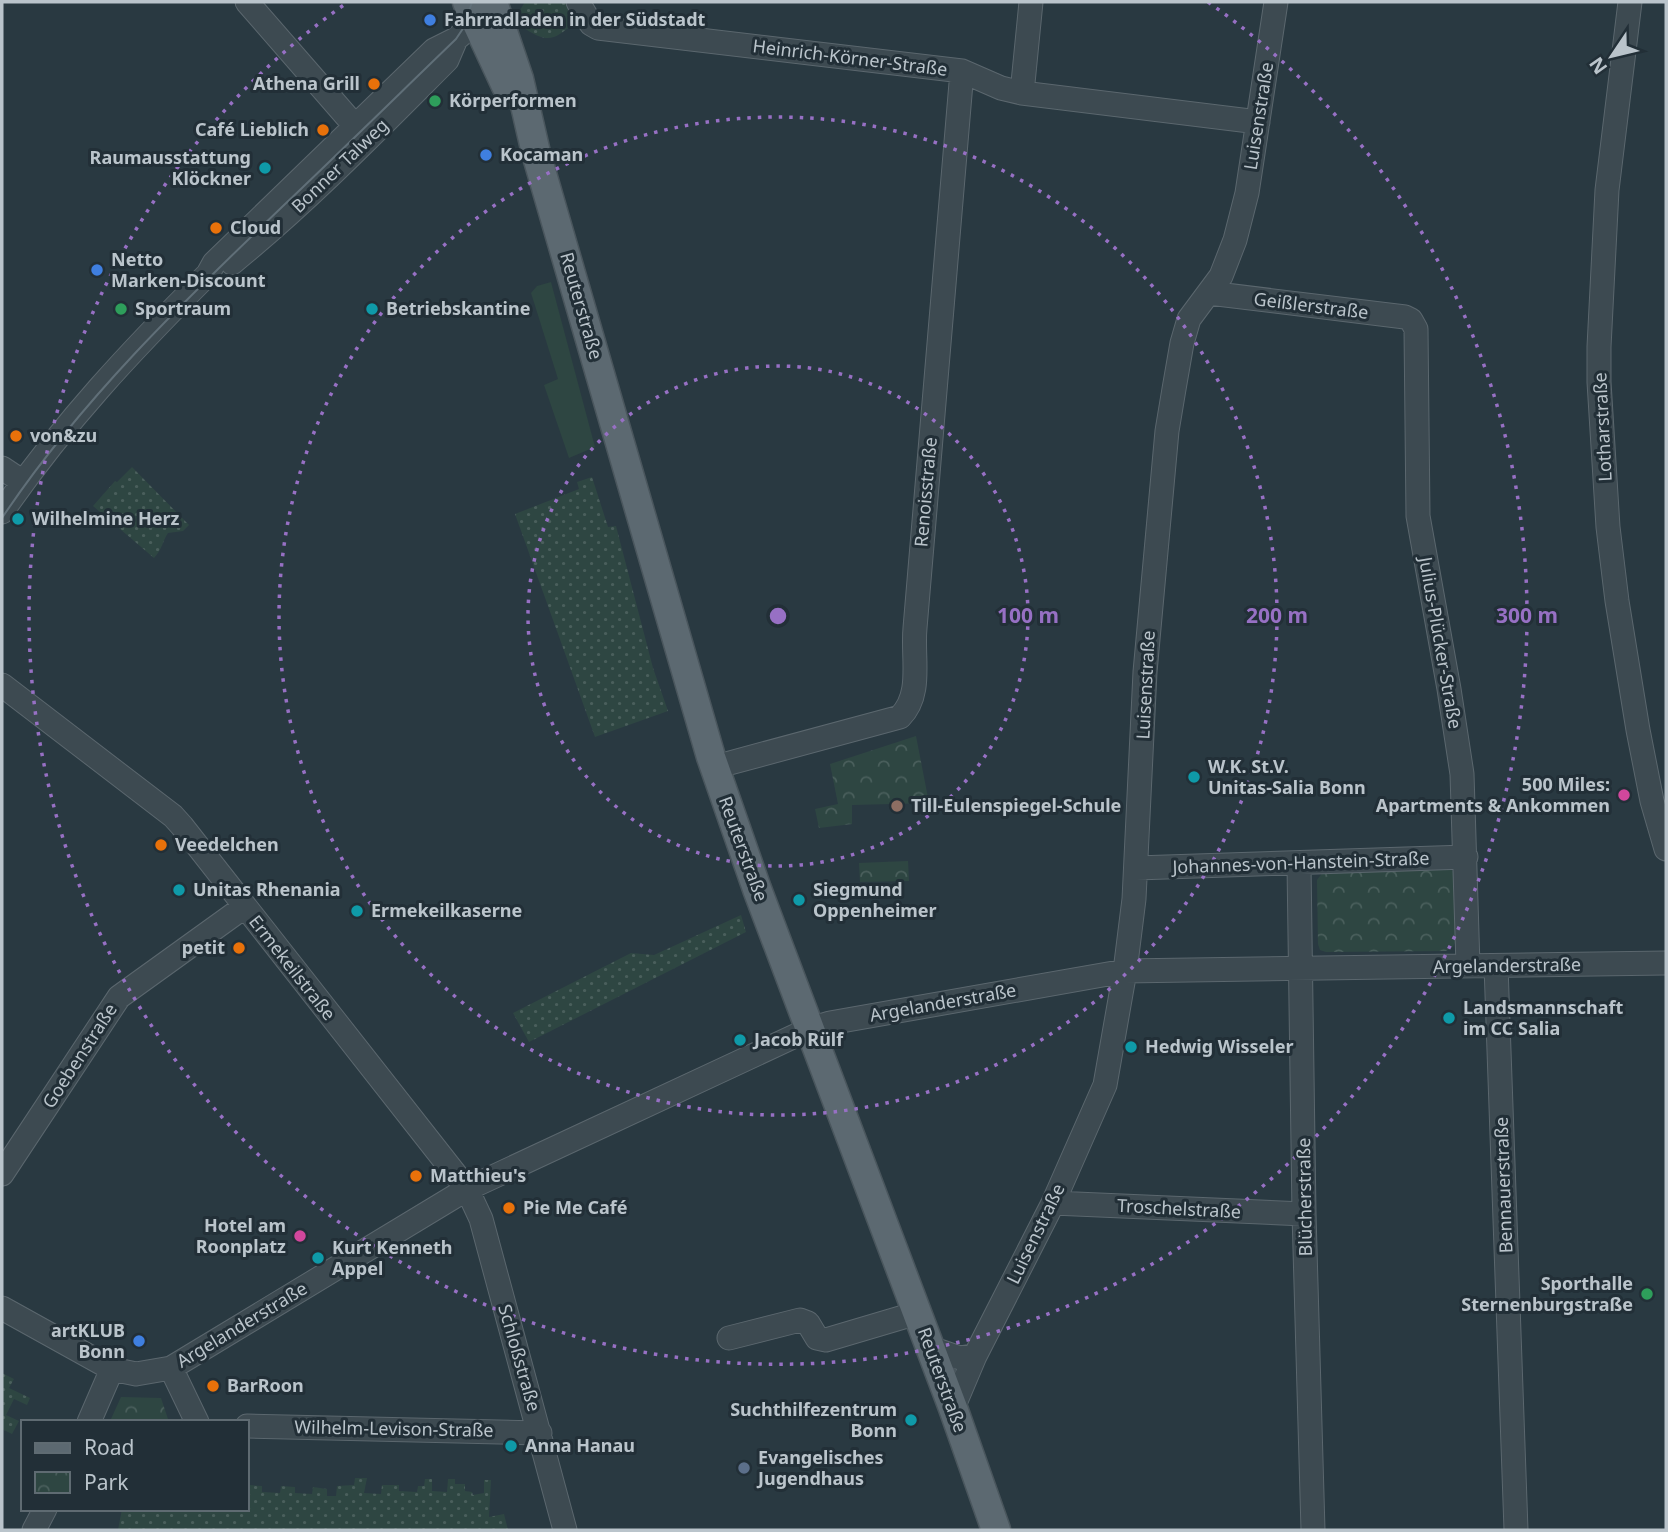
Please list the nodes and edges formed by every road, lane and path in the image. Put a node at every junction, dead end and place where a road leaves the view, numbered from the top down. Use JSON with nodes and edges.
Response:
{"nodes":[{"id":1,"x":247,"y":2,"type":"edge"},
{"id":2,"x":578,"y":2,"type":"edge"},
{"id":3,"x":1031,"y":2,"type":"edge"},
{"id":4,"x":1276,"y":2,"type":"edge"},
{"id":5,"x":1630,"y":2,"type":"edge"},
{"id":6,"x":481,"y":12,"type":"edge"},
{"id":7,"x":962,"y":71,"type":"junction"},
{"id":8,"x":1022,"y":93,"type":"junction"},
{"id":9,"x":1258,"y":122,"type":"junction"},
{"id":10,"x":355,"y":126,"type":"junction"},
{"id":11,"x":208,"y":274,"type":"junction"},
{"id":12,"x":1209,"y":293,"type":"junction"},
{"id":13,"x":1411,"y":320,"type":"joint"},
{"id":14,"x":2,"y":468,"type":"edge"},
{"id":15,"x":23,"y":482,"type":"junction"},
{"id":16,"x":2,"y":512,"type":"edge"},
{"id":17,"x":2,"y":685,"type":"edge"},
{"id":18,"x":715,"y":767,"type":"junction"},
{"id":19,"x":1666,"y":849,"type":"edge"},
{"id":20,"x":1466,"y":858,"type":"junction"},
{"id":21,"x":1299,"y":865,"type":"junction"},
{"id":22,"x":1136,"y":868,"type":"junction"},
{"id":23,"x":244,"y":907,"type":"junction"},
{"id":24,"x":1666,"y":963,"type":"edge"},
{"id":25,"x":1468,"y":966,"type":"junction"},
{"id":26,"x":1496,"y":966,"type":"junction"},
{"id":27,"x":1302,"y":968,"type":"junction"},
{"id":28,"x":1125,"y":971,"type":"junction"},
{"id":29,"x":810,"y":1029,"type":"junction"},
{"id":30,"x":2,"y":1174,"type":"edge"},
{"id":31,"x":467,"y":1189,"type":"junction"},
{"id":32,"x":1053,"y":1203,"type":"junction"},
{"id":33,"x":1304,"y":1214,"type":"junction"},
{"id":34,"x":2,"y":1308,"type":"edge"},
{"id":35,"x":917,"y":1313,"type":"junction"},
{"id":36,"x":729,"y":1338,"type":"dead end"},
{"id":37,"x":931,"y":1348,"type":"junction"},
{"id":38,"x":975,"y":1356,"type":"junction"},
{"id":39,"x":171,"y":1367,"type":"junction"},
{"id":40,"x":112,"y":1368,"type":"junction"},
{"id":41,"x":953,"y":1408,"type":"junction"},
{"id":42,"x":90,"y":1420,"type":"edge"},
{"id":43,"x":196,"y":1420,"type":"edge"},
{"id":44,"x":248,"y":1426,"type":"edge"},
{"id":45,"x":540,"y":1433,"type":"junction"},
{"id":46,"x":44,"y":1511,"type":"edge"},
{"id":47,"x":34,"y":1530,"type":"edge"},
{"id":48,"x":565,"y":1530,"type":"edge"},
{"id":49,"x":996,"y":1530,"type":"edge"},
{"id":50,"x":1313,"y":1530,"type":"edge"},
{"id":51,"x":1517,"y":1530,"type":"edge"}],
"edges":[{"from":1,"to":10,"type":"street"},
{"from":2,"to":7,"type":"street","name":"Heinrich-Körner-Straße"},
{"from":3,"to":8,"type":"street"},
{"from":4,"to":9,"type":"street","name":"Luisenstraße"},
{"from":5,"to":19,"type":"street","name":"Lotharstraße"},
{"from":6,"to":10,"type":"street","name":"Bonner Talweg"},
{"from":6,"to":11,"type":"street","name":"Bonner Talweg"},
{"from":6,"to":18,"type":"main road","name":"Reuterstraße"},
{"from":7,"to":8,"type":"street","name":"Heinrich-Körner-Straße"},
{"from":7,"to":18,"type":"street","name":"Renoisstraße"},
{"from":8,"to":9,"type":"street","name":"Heinrich-Körner-Straße"},
{"from":9,"to":12,"type":"street","name":"Luisenstraße"},
{"from":10,"to":11,"type":"street","name":"Bonner Talweg"},
{"from":11,"to":15,"type":"street","name":"Bonner Talweg"},
{"from":12,"to":13,"type":"street","name":"Geißlerstraße"},
{"from":12,"to":22,"type":"street","name":"Luisenstraße"},
{"from":13,"to":20,"type":"street","name":"Julius-Plücker-Straße"},
{"from":14,"to":15,"type":"street"},
{"from":15,"to":16,"type":"street","name":"Bonner Talweg"},
{"from":17,"to":23,"type":"street","name":"Ermekeilstraße"},
{"from":18,"to":29,"type":"main road","name":"Reuterstraße"},
{"from":20,"to":21,"type":"street","name":"Johannes-von-Hanstein-Straße"},
{"from":20,"to":25,"type":"street","name":"Julius-Plücker-Straße"},
{"from":21,"to":22,"type":"street","name":"Johannes-von-Hanstein-Straße"},
{"from":21,"to":27,"type":"street","name":"Blücherstraße"},
{"from":22,"to":28,"type":"street","name":"Luisenstraße"},
{"from":23,"to":30,"type":"street","name":"Goebenstraße"},
{"from":23,"to":31,"type":"street","name":"Ermekeilstraße"},
{"from":24,"to":26,"type":"street","name":"Argelanderstraße"},
{"from":25,"to":26,"type":"street","name":"Argelanderstraße"},
{"from":25,"to":27,"type":"street","name":"Argelanderstraße"},
{"from":26,"to":51,"type":"street","name":"Bennauerstraße"},
{"from":27,"to":28,"type":"street","name":"Argelanderstraße"},
{"from":27,"to":33,"type":"street","name":"Blücherstraße"},
{"from":28,"to":29,"type":"street","name":"Argelanderstraße"},
{"from":28,"to":32,"type":"street","name":"Luisenstraße"},
{"from":29,"to":31,"type":"street","name":"Argelanderstraße"},
{"from":29,"to":35,"type":"main road","name":"Reuterstraße"},
{"from":31,"to":39,"type":"street","name":"Argelanderstraße"},
{"from":31,"to":45,"type":"street","name":"Schloßstraße"},
{"from":32,"to":33,"type":"street","name":"Troschelstraße"},
{"from":32,"to":38,"type":"street","name":"Luisenstraße"},
{"from":33,"to":50,"type":"street","name":"Blücherstraße"},
{"from":34,"to":40,"type":"street"},
{"from":35,"to":36,"type":"street"},
{"from":35,"to":37,"type":"main road","name":"Reuterstraße"},
{"from":37,"to":38,"type":"street"},
{"from":37,"to":41,"type":"main road","name":"Reuterstraße"},
{"from":38,"to":41,"type":"street","name":"Luisenstraße"},
{"from":39,"to":40,"type":"street","name":"Argelanderstraße"},
{"from":39,"to":43,"type":"street"},
{"from":40,"to":42,"type":"street"},
{"from":41,"to":49,"type":"main road","name":"Reuterstraße"},
{"from":44,"to":45,"type":"street","name":"Wilhelm-Levison-Straße"},
{"from":45,"to":48,"type":"street","name":"Schloßstraße"},
{"from":46,"to":47,"type":"street"}]}
